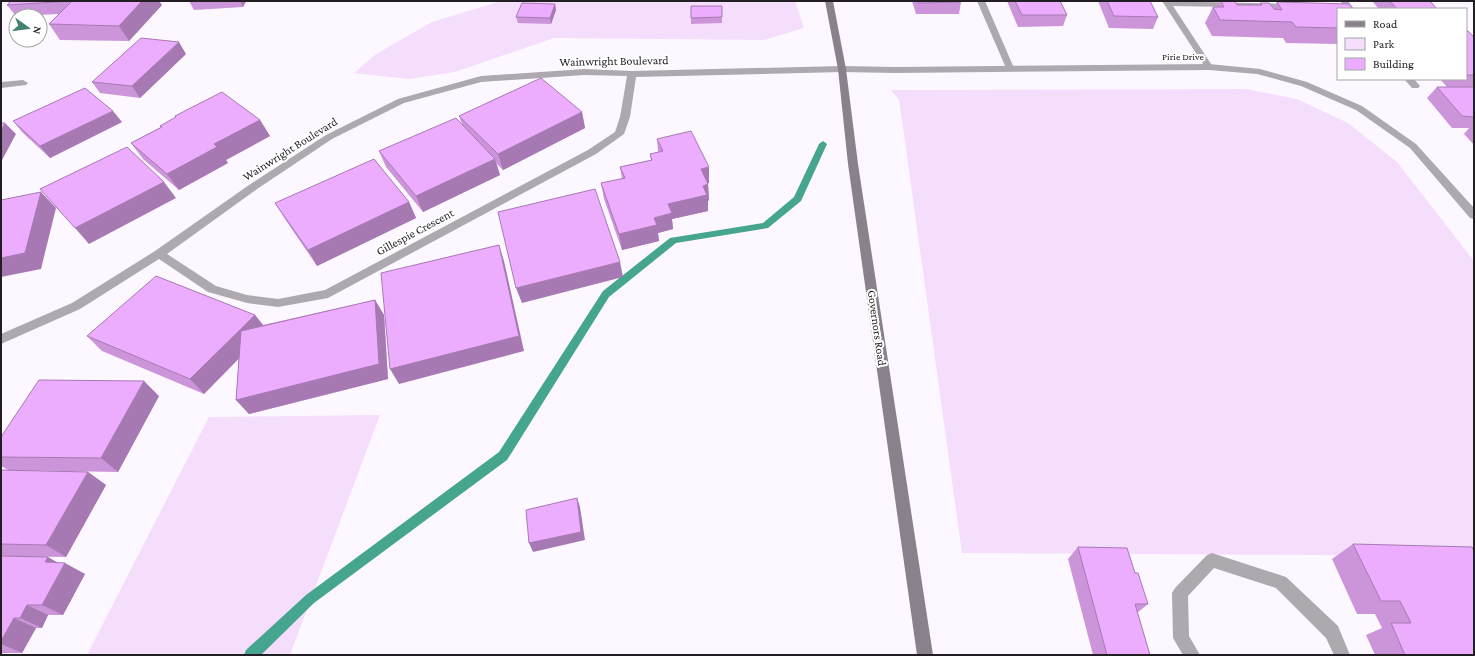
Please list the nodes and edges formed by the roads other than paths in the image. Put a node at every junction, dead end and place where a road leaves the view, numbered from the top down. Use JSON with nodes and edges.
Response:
{"nodes":[{"id":1,"x":829,"y":1,"type":"edge"},
{"id":2,"x":981,"y":1,"type":"edge"},
{"id":3,"x":1166,"y":2,"type":"edge"},
{"id":4,"x":1302,"y":6,"type":"edge"},
{"id":5,"x":1209,"y":67,"type":"junction"},
{"id":6,"x":1010,"y":68,"type":"junction"},
{"id":7,"x":842,"y":69,"type":"junction"},
{"id":8,"x":632,"y":74,"type":"junction"},
{"id":9,"x":23,"y":83,"type":"dead end"},
{"id":10,"x":1,"y":85,"type":"edge"},
{"id":11,"x":1474,"y":215,"type":"edge"},
{"id":12,"x":159,"y":254,"type":"junction"},
{"id":13,"x":1,"y":340,"type":"edge"},
{"id":14,"x":925,"y":655,"type":"edge"},
{"id":15,"x":1192,"y":655,"type":"edge"},
{"id":16,"x":1342,"y":655,"type":"edge"}],
"edges":[{"from":1,"to":7,"type":"main road","name":"Governors Road"},
{"from":2,"to":6,"type":"street"},
{"from":3,"to":4,"type":"street"},
{"from":3,"to":5,"type":"street"},
{"from":5,"to":6,"type":"street","name":"Pirie Drive"},
{"from":5,"to":11,"type":"street","name":"Pirie Drive"},
{"from":6,"to":7,"type":"street","name":"Pirie Drive"},
{"from":7,"to":8,"type":"street","name":"Wainwright Boulevard"},
{"from":7,"to":14,"type":"main road","name":"Governors Road"},
{"from":8,"to":12,"type":"street","name":"Wainwright Boulevard"},
{"from":8,"to":12,"type":"street","name":"Gillespie Crescent"},
{"from":9,"to":10,"type":"street"},
{"from":12,"to":13,"type":"street","name":"Wainwright Boulevard"},
{"from":15,"to":16,"type":"street"}]}
